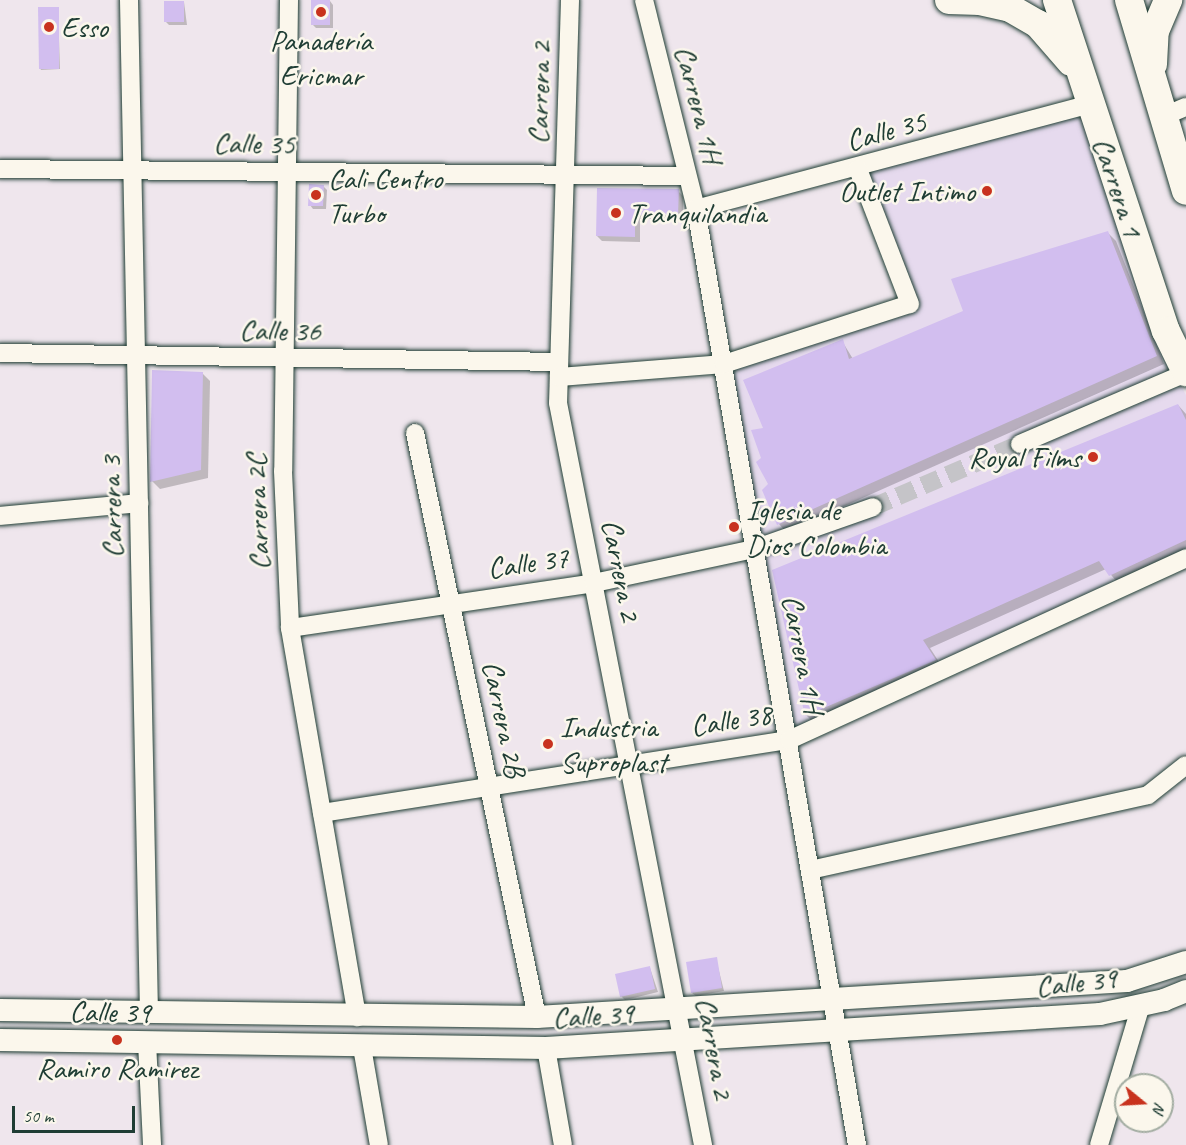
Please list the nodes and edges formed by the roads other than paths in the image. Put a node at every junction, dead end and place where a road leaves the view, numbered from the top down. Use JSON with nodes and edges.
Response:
{"nodes":[{"id":1,"x":129,"y":0,"type":"edge"},
{"id":2,"x":289,"y":0,"type":"edge"},
{"id":3,"x":570,"y":0,"type":"edge"},
{"id":4,"x":644,"y":0,"type":"edge"},
{"id":5,"x":949,"y":0,"type":"edge"},
{"id":6,"x":1057,"y":0,"type":"edge"},
{"id":7,"x":1129,"y":0,"type":"edge"},
{"id":8,"x":1168,"y":0,"type":"edge"},
{"id":9,"x":1155,"y":87,"type":"junction"},
{"id":10,"x":1088,"y":96,"type":"junction"},
{"id":11,"x":1174,"y":112,"type":"edge"},
{"id":12,"x":0,"y":169,"type":"edge"},
{"id":13,"x":858,"y":169,"type":"junction"},
{"id":14,"x":132,"y":171,"type":"junction"},
{"id":15,"x":287,"y":172,"type":"junction"},
{"id":16,"x":565,"y":175,"type":"junction"},
{"id":17,"x":687,"y":176,"type":"junction"},
{"id":18,"x":1186,"y":191,"type":"edge"},
{"id":19,"x":696,"y":209,"type":"junction"},
{"id":20,"x":0,"y":353,"type":"edge"},
{"id":21,"x":136,"y":355,"type":"junction"},
{"id":22,"x":285,"y":359,"type":"junction"},
{"id":23,"x":724,"y":364,"type":"junction"},
{"id":24,"x":559,"y":370,"type":"junction"},
{"id":25,"x":1186,"y":372,"type":"edge"},
{"id":26,"x":416,"y":433,"type":"dead end"},
{"id":27,"x":1020,"y":444,"type":"tunnel mouth"},
{"id":28,"x":139,"y":504,"type":"junction"},
{"id":29,"x":873,"y":507,"type":"tunnel mouth"},
{"id":30,"x":0,"y":516,"type":"edge"},
{"id":31,"x":754,"y":549,"type":"junction"},
{"id":32,"x":1186,"y":558,"type":"edge"},
{"id":33,"x":594,"y":583,"type":"junction"},
{"id":34,"x":451,"y":603,"type":"junction"},
{"id":35,"x":290,"y":628,"type":"junction"},
{"id":36,"x":789,"y":740,"type":"junction"},
{"id":37,"x":630,"y":764,"type":"junction"},
{"id":38,"x":1186,"y":765,"type":"edge"},
{"id":39,"x":489,"y":786,"type":"junction"},
{"id":40,"x":322,"y":813,"type":"junction"},
{"id":41,"x":810,"y":870,"type":"junction"},
{"id":42,"x":1186,"y":962,"type":"edge"},
{"id":43,"x":1186,"y":991,"type":"edge"},
{"id":44,"x":833,"y":1000,"type":"junction"},
{"id":45,"x":1141,"y":1005,"type":"junction"},
{"id":46,"x":679,"y":1009,"type":"junction"},
{"id":47,"x":0,"y":1010,"type":"edge"},
{"id":48,"x":149,"y":1013,"type":"junction"},
{"id":49,"x":357,"y":1017,"type":"junction"},
{"id":50,"x":537,"y":1017,"type":"junction"},
{"id":51,"x":838,"y":1029,"type":"junction"},
{"id":52,"x":684,"y":1039,"type":"junction"},
{"id":53,"x":0,"y":1040,"type":"edge"},
{"id":54,"x":147,"y":1042,"type":"junction"},
{"id":55,"x":362,"y":1047,"type":"junction"},
{"id":56,"x":546,"y":1048,"type":"junction"},
{"id":57,"x":152,"y":1145,"type":"edge"},
{"id":58,"x":379,"y":1145,"type":"edge"},
{"id":59,"x":563,"y":1145,"type":"edge"},
{"id":60,"x":703,"y":1145,"type":"edge"},
{"id":61,"x":857,"y":1145,"type":"edge"},
{"id":62,"x":1099,"y":1145,"type":"edge"}],
"edges":[{"from":1,"to":14,"type":"street","name":"Carrera 3"},
{"from":2,"to":15,"type":"street","name":"Carrera 2C"},
{"from":3,"to":16,"type":"street","name":"Carrera 2"},
{"from":4,"to":17,"type":"street","name":"Carrera 1H"},
{"from":5,"to":10,"type":"main road"},
{"from":6,"to":10,"type":"main road","name":"Carrera 1"},
{"from":7,"to":9,"type":"main road"},
{"from":8,"to":9,"type":"main road"},
{"from":9,"to":11,"type":"main road"},
{"from":10,"to":13,"type":"street","name":"Calle 35"},
{"from":10,"to":25,"type":"main road","name":"Carrera 1"},
{"from":11,"to":18,"type":"main road"},
{"from":12,"to":14,"type":"street","name":"Calle 35"},
{"from":13,"to":19,"type":"street","name":"Calle 35"},
{"from":13,"to":23,"type":"street","name":"Calle 36"},
{"from":14,"to":15,"type":"street","name":"Calle 35"},
{"from":14,"to":21,"type":"street","name":"Carrera 3"},
{"from":15,"to":16,"type":"street","name":"Calle 35"},
{"from":15,"to":22,"type":"street","name":"Carrera 2C"},
{"from":16,"to":17,"type":"street","name":"Calle 35"},
{"from":16,"to":24,"type":"street","name":"Carrera 2"},
{"from":17,"to":19,"type":"street","name":"Carrera 1H"},
{"from":19,"to":23,"type":"street","name":"Carrera 1H"},
{"from":20,"to":21,"type":"street","name":"Calle 36"},
{"from":21,"to":22,"type":"street","name":"Calle 36"},
{"from":21,"to":28,"type":"street","name":"Carrera 3"},
{"from":22,"to":24,"type":"street","name":"Calle 36"},
{"from":22,"to":35,"type":"street","name":"Carrera 2C"},
{"from":23,"to":24,"type":"street","name":"Calle 36"},
{"from":23,"to":31,"type":"street","name":"Carrera 1H"},
{"from":24,"to":33,"type":"street","name":"Carrera 2"},
{"from":25,"to":27,"type":"street"},
{"from":26,"to":34,"type":"street","name":"Carrera 2B"},
{"from":28,"to":30,"type":"street"},
{"from":28,"to":48,"type":"street","name":"Carrera 3"},
{"from":29,"to":31,"type":"street","name":"Calle 37"},
{"from":31,"to":33,"type":"street","name":"Calle 37"},
{"from":31,"to":36,"type":"street","name":"Carrera 1H"},
{"from":32,"to":36,"type":"street","name":"Calle 38"},
{"from":33,"to":34,"type":"street","name":"Calle 37"},
{"from":33,"to":37,"type":"street","name":"Carrera 2"},
{"from":34,"to":35,"type":"street","name":"Calle 37"},
{"from":34,"to":39,"type":"street","name":"Carrera 2B"},
{"from":35,"to":40,"type":"street","name":"Carrera 2C"},
{"from":36,"to":37,"type":"street","name":"Calle 38"},
{"from":36,"to":41,"type":"street","name":"Carrera 1H"},
{"from":37,"to":39,"type":"street","name":"Calle 38"},
{"from":37,"to":46,"type":"street","name":"Carrera 2"},
{"from":38,"to":41,"type":"street"},
{"from":39,"to":40,"type":"street","name":"Calle 38"},
{"from":39,"to":50,"type":"street","name":"Carrera 2B"},
{"from":40,"to":49,"type":"street","name":"Carrera 2C"},
{"from":41,"to":44,"type":"street","name":"Carrera 1H"},
{"from":42,"to":44,"type":"street","name":"Calle 39"},
{"from":43,"to":45,"type":"street","name":"Calle 39"},
{"from":44,"to":46,"type":"street","name":"Calle 39"},
{"from":44,"to":51,"type":"street","name":"Carrera 1H"},
{"from":45,"to":51,"type":"street","name":"Calle 39"},
{"from":45,"to":62,"type":"street"},
{"from":46,"to":50,"type":"street","name":"Calle 39"},
{"from":46,"to":52,"type":"street","name":"Carrera 2"},
{"from":47,"to":48,"type":"street","name":"Calle 39"},
{"from":48,"to":49,"type":"street","name":"Calle 39"},
{"from":49,"to":50,"type":"street","name":"Calle 39"},
{"from":51,"to":52,"type":"street","name":"Calle 39"},
{"from":51,"to":61,"type":"street","name":"Carrera 1H"},
{"from":52,"to":56,"type":"street","name":"Calle 39"},
{"from":52,"to":60,"type":"street","name":"Carrera 2"},
{"from":53,"to":54,"type":"street","name":"Calle 39"},
{"from":54,"to":55,"type":"street","name":"Calle 39"},
{"from":54,"to":57,"type":"street"},
{"from":55,"to":56,"type":"street","name":"Calle 39"},
{"from":55,"to":58,"type":"street"},
{"from":56,"to":59,"type":"street"}]}
